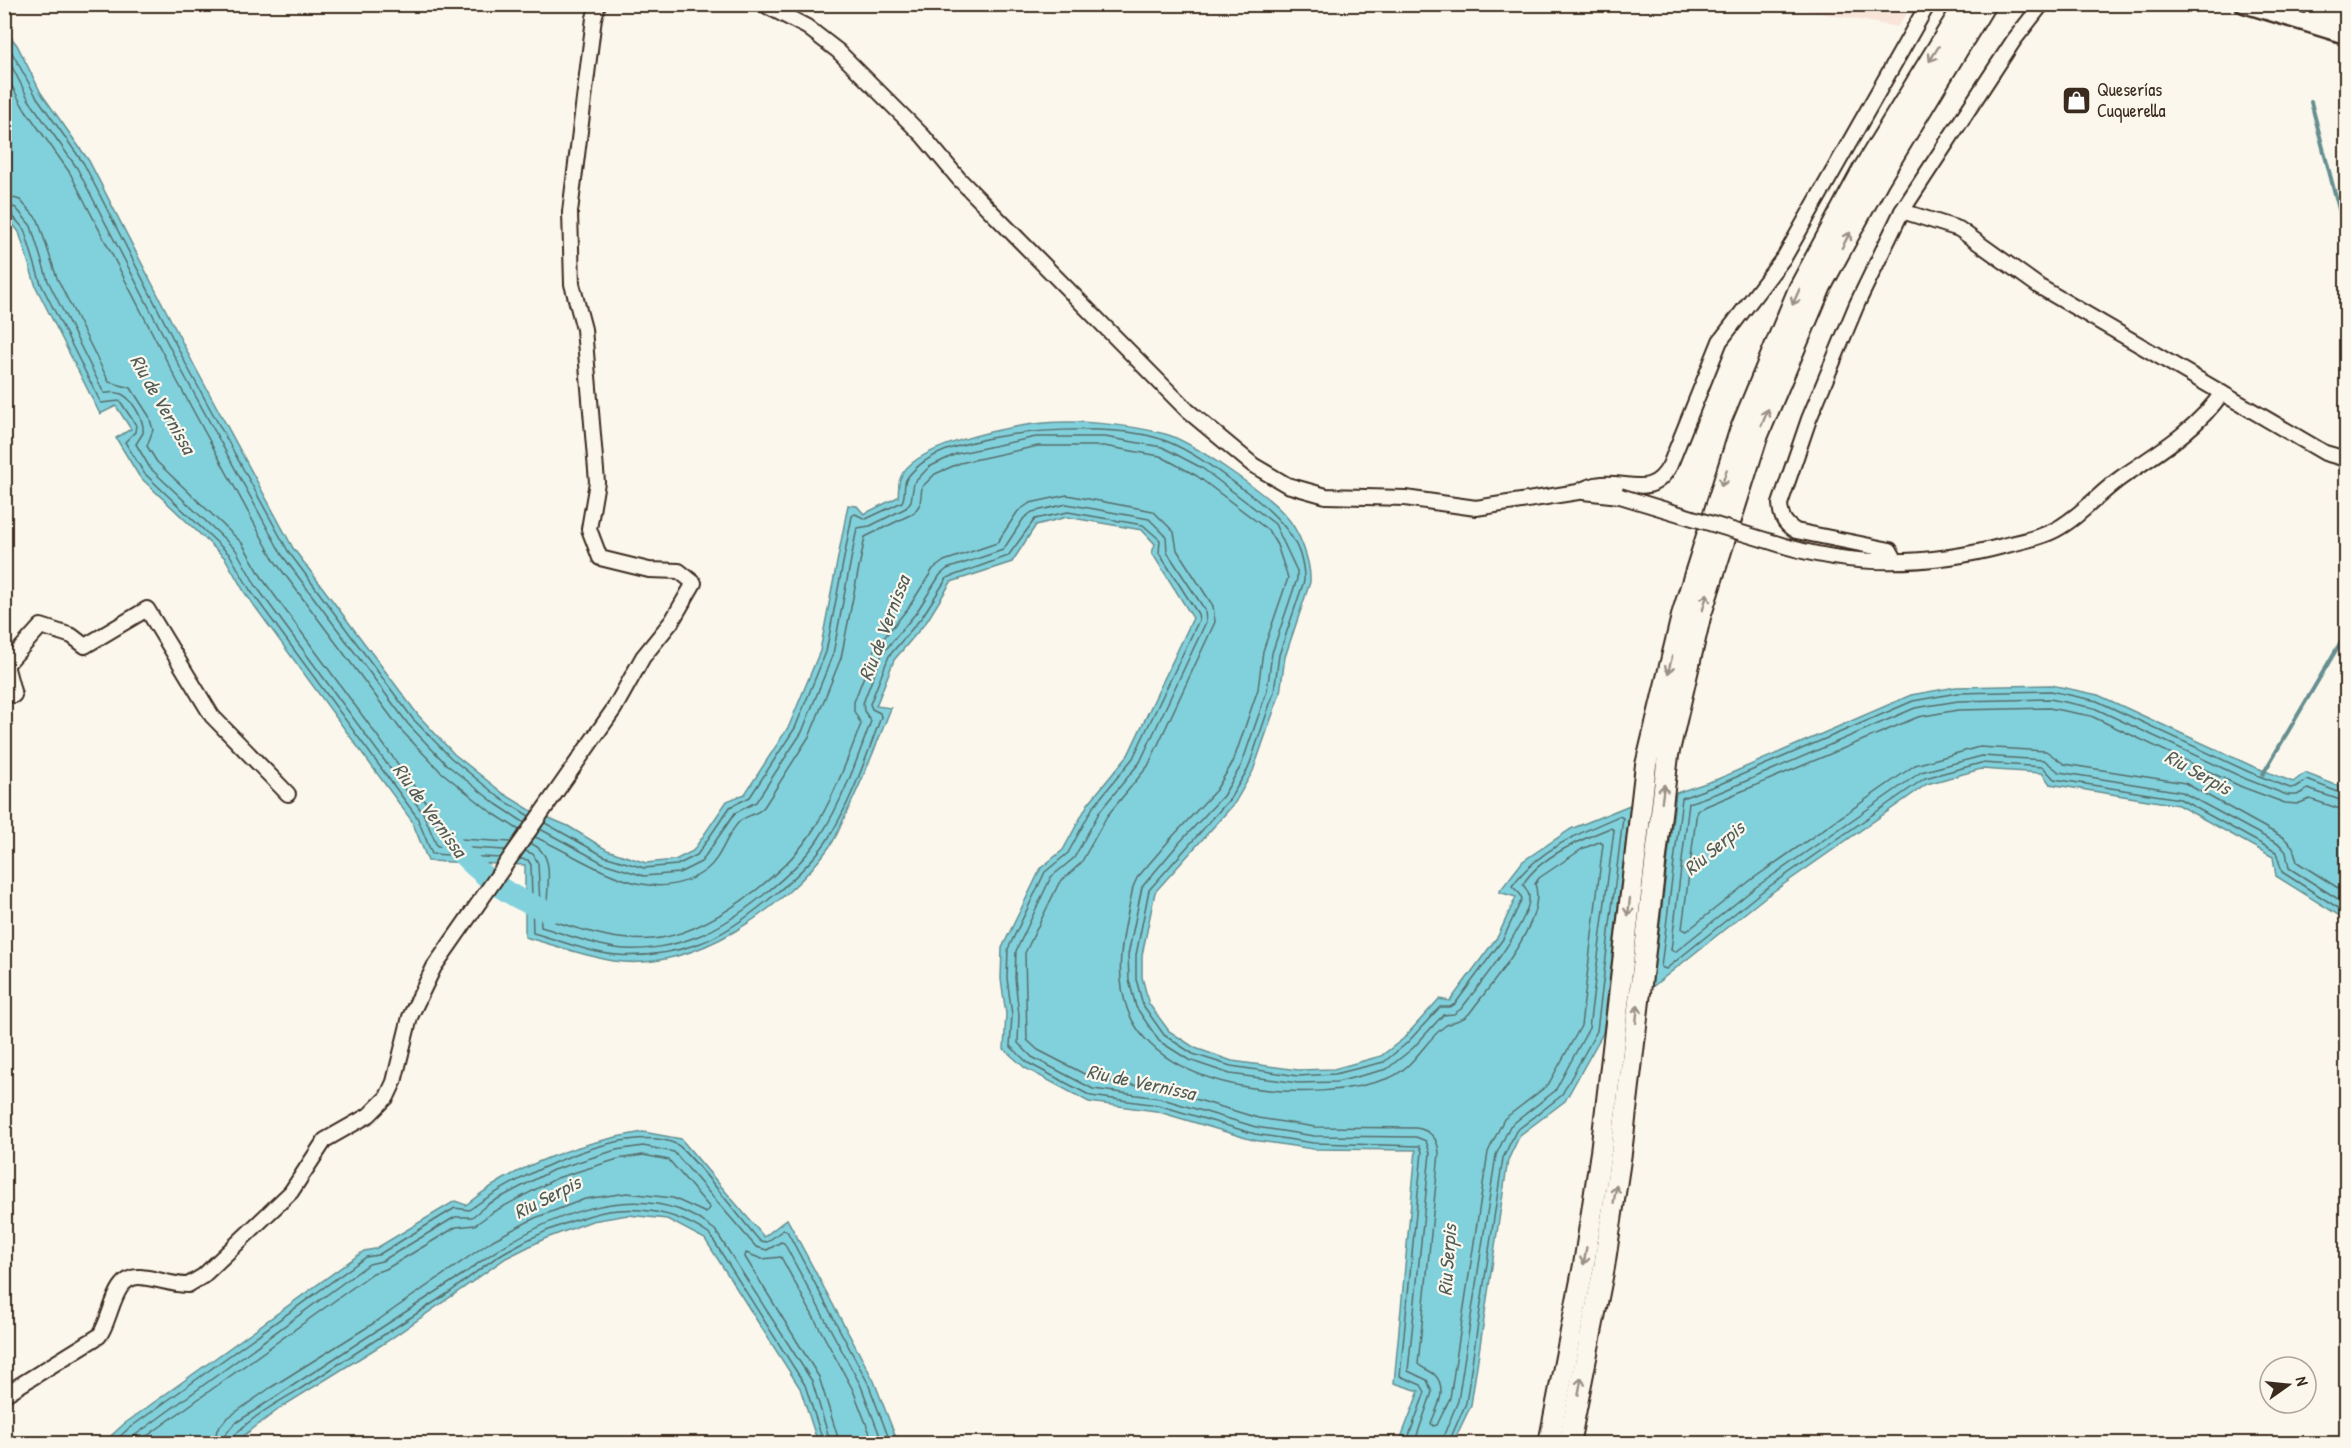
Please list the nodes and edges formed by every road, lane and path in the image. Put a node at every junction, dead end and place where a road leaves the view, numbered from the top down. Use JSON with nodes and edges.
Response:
{"nodes":[{"id":1,"x":598,"y":4,"type":"edge"},
{"id":2,"x":763,"y":4,"type":"edge"},
{"id":3,"x":1929,"y":4,"type":"edge"},
{"id":4,"x":1965,"y":4,"type":"edge"},
{"id":5,"x":1985,"y":4,"type":"edge"},
{"id":6,"x":2042,"y":4,"type":"edge"},
{"id":7,"x":2244,"y":4,"type":"edge"},
{"id":8,"x":2311,"y":15,"type":"edge"},
{"id":9,"x":2346,"y":18,"type":"edge"},
{"id":10,"x":2346,"y":35,"type":"edge"},
{"id":11,"x":1902,"y":211,"type":"junction"},
{"id":12,"x":2222,"y":393,"type":"junction"},
{"id":13,"x":2346,"y":459,"type":"edge"},
{"id":14,"x":1578,"y":492,"type":"junction"},
{"id":15,"x":1896,"y":561,"type":"junction"},
{"id":16,"x":4,"y":692,"type":"edge"},
{"id":17,"x":288,"y":794,"type":"dead end"},
{"id":18,"x":4,"y":1395,"type":"edge"},
{"id":19,"x":1549,"y":1443,"type":"edge"},
{"id":20,"x":1569,"y":1443,"type":"edge"}],
"edges":[{"from":1,"to":18,"type":"street"},
{"from":2,"to":14,"type":"street"},
{"from":3,"to":14,"type":"street"},
{"from":4,"to":19,"type":"highway","one_way":true},
{"from":20,"to":5,"type":"highway","one_way":true},
{"from":6,"to":11,"type":"street"},
{"from":7,"to":8,"type":"main road"},
{"from":8,"to":9,"type":"street"},
{"from":8,"to":10,"type":"main road"},
{"from":11,"to":12,"type":"street"},
{"from":11,"to":15,"type":"street"},
{"from":12,"to":13,"type":"street"},
{"from":12,"to":15,"type":"street"},
{"from":14,"to":15,"type":"street","bridge":true},
{"from":16,"to":17,"type":"street"}]}
